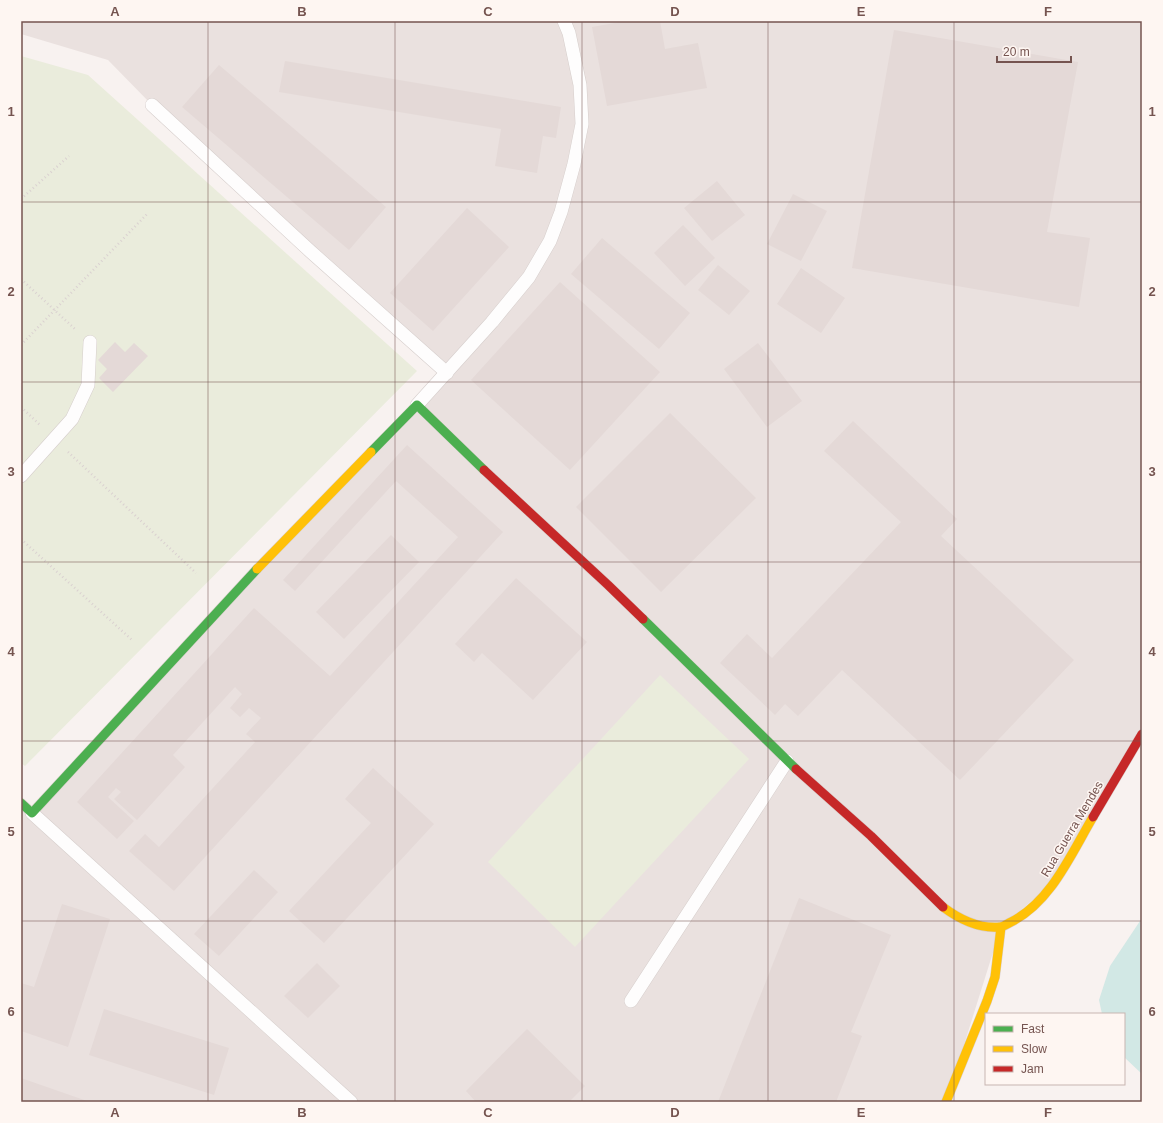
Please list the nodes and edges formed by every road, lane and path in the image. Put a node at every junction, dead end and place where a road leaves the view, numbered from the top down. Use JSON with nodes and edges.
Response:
{"nodes":[{"id":1,"x":564,"y":21,"type":"edge"},
{"id":2,"x":152,"y":105,"type":"dead end"},
{"id":3,"x":69,"y":156,"type":"dead end"},
{"id":4,"x":21,"y":199,"type":"edge"},
{"id":5,"x":147,"y":214,"type":"dead end"},
{"id":6,"x":21,"y":279,"type":"edge"},
{"id":7,"x":55,"y":310,"type":"junction"},
{"id":8,"x":90,"y":342,"type":"joint"},
{"id":9,"x":21,"y":345,"type":"edge"},
{"id":10,"x":447,"y":373,"type":"junction"},
{"id":11,"x":417,"y":405,"type":"junction"},
{"id":12,"x":21,"y":407,"type":"edge"},
{"id":13,"x":54,"y":439,"type":"junction"},
{"id":14,"x":21,"y":476,"type":"edge"},
{"id":15,"x":21,"y":538,"type":"edge"},
{"id":16,"x":196,"y":573,"type":"dead end"},
{"id":17,"x":132,"y":640,"type":"dead end"},
{"id":18,"x":1142,"y":734,"type":"edge"},
{"id":19,"x":787,"y":761,"type":"junction"},
{"id":20,"x":21,"y":803,"type":"edge"},
{"id":21,"x":32,"y":813,"type":"junction"},
{"id":22,"x":1001,"y":927,"type":"junction"},
{"id":23,"x":631,"y":1001,"type":"dead end"},
{"id":24,"x":351,"y":1102,"type":"edge"},
{"id":25,"x":946,"y":1102,"type":"edge"}],
"edges":[{"from":1,"to":10,"type":"lane"},
{"from":2,"to":10,"type":"lane"},
{"from":3,"to":4,"type":"path"},
{"from":5,"to":7,"type":"path"},
{"from":6,"to":7,"type":"path"},
{"from":7,"to":8,"type":"path"},
{"from":7,"to":9,"type":"path"},
{"from":8,"to":13,"type":"lane"},
{"from":10,"to":11,"type":"lane"},
{"from":11,"to":19,"type":"street"},
{"from":11,"to":21,"type":"street"},
{"from":12,"to":13,"type":"path"},
{"from":13,"to":14,"type":"lane"},
{"from":13,"to":16,"type":"path"},
{"from":15,"to":17,"type":"path"},
{"from":18,"to":22,"type":"street","name":"Rua Guerra Mendes"},
{"from":19,"to":22,"type":"street"},
{"from":19,"to":23,"type":"lane"},
{"from":20,"to":21,"type":"street"},
{"from":21,"to":24,"type":"lane"},
{"from":22,"to":25,"type":"street"}]}
